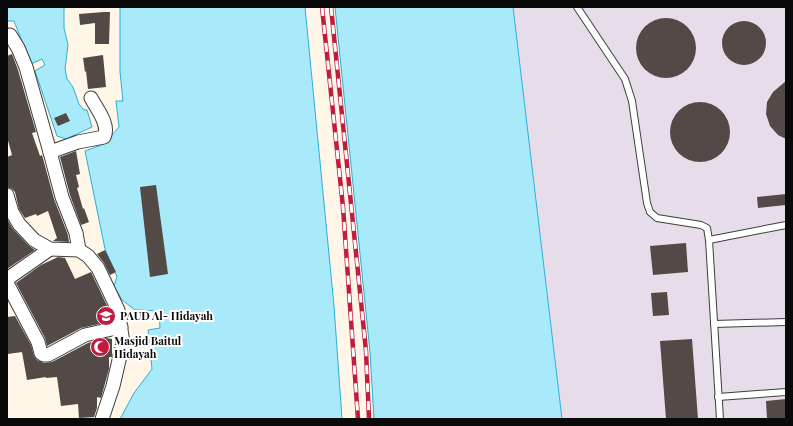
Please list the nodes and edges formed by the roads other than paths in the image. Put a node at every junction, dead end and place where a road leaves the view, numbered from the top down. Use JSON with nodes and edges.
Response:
{"nodes":[{"id":1,"x":577,"y":7,"type":"edge"},
{"id":2,"x":10,"y":35,"type":"dead end"},
{"id":3,"x":91,"y":98,"type":"dead end"},
{"id":4,"x":50,"y":152,"type":"junction"},
{"id":5,"x":7,"y":195,"type":"edge"},
{"id":6,"x":786,"y":225,"type":"edge"},
{"id":7,"x":709,"y":240,"type":"junction"},
{"id":8,"x":50,"y":249,"type":"junction"},
{"id":9,"x":79,"y":250,"type":"junction"},
{"id":10,"x":7,"y":279,"type":"edge"},
{"id":11,"x":7,"y":283,"type":"edge"},
{"id":12,"x":786,"y":322,"type":"edge"},
{"id":13,"x":714,"y":324,"type":"junction"},
{"id":14,"x":121,"y":328,"type":"junction"},
{"id":15,"x":786,"y":392,"type":"edge"},
{"id":16,"x":718,"y":397,"type":"junction"},
{"id":17,"x":102,"y":419,"type":"edge"},
{"id":18,"x":720,"y":419,"type":"edge"}],
"edges":[{"from":1,"to":7,"type":"lane"},
{"from":2,"to":4,"type":"street"},
{"from":3,"to":4,"type":"street"},
{"from":4,"to":9,"type":"street"},
{"from":5,"to":8,"type":"street"},
{"from":6,"to":7,"type":"lane"},
{"from":7,"to":13,"type":"lane"},
{"from":8,"to":9,"type":"street"},
{"from":8,"to":10,"type":"street"},
{"from":9,"to":14,"type":"street"},
{"from":11,"to":14,"type":"street"},
{"from":12,"to":13,"type":"lane"},
{"from":13,"to":16,"type":"lane"},
{"from":14,"to":17,"type":"street"},
{"from":15,"to":16,"type":"lane"},
{"from":16,"to":18,"type":"lane"}]}
